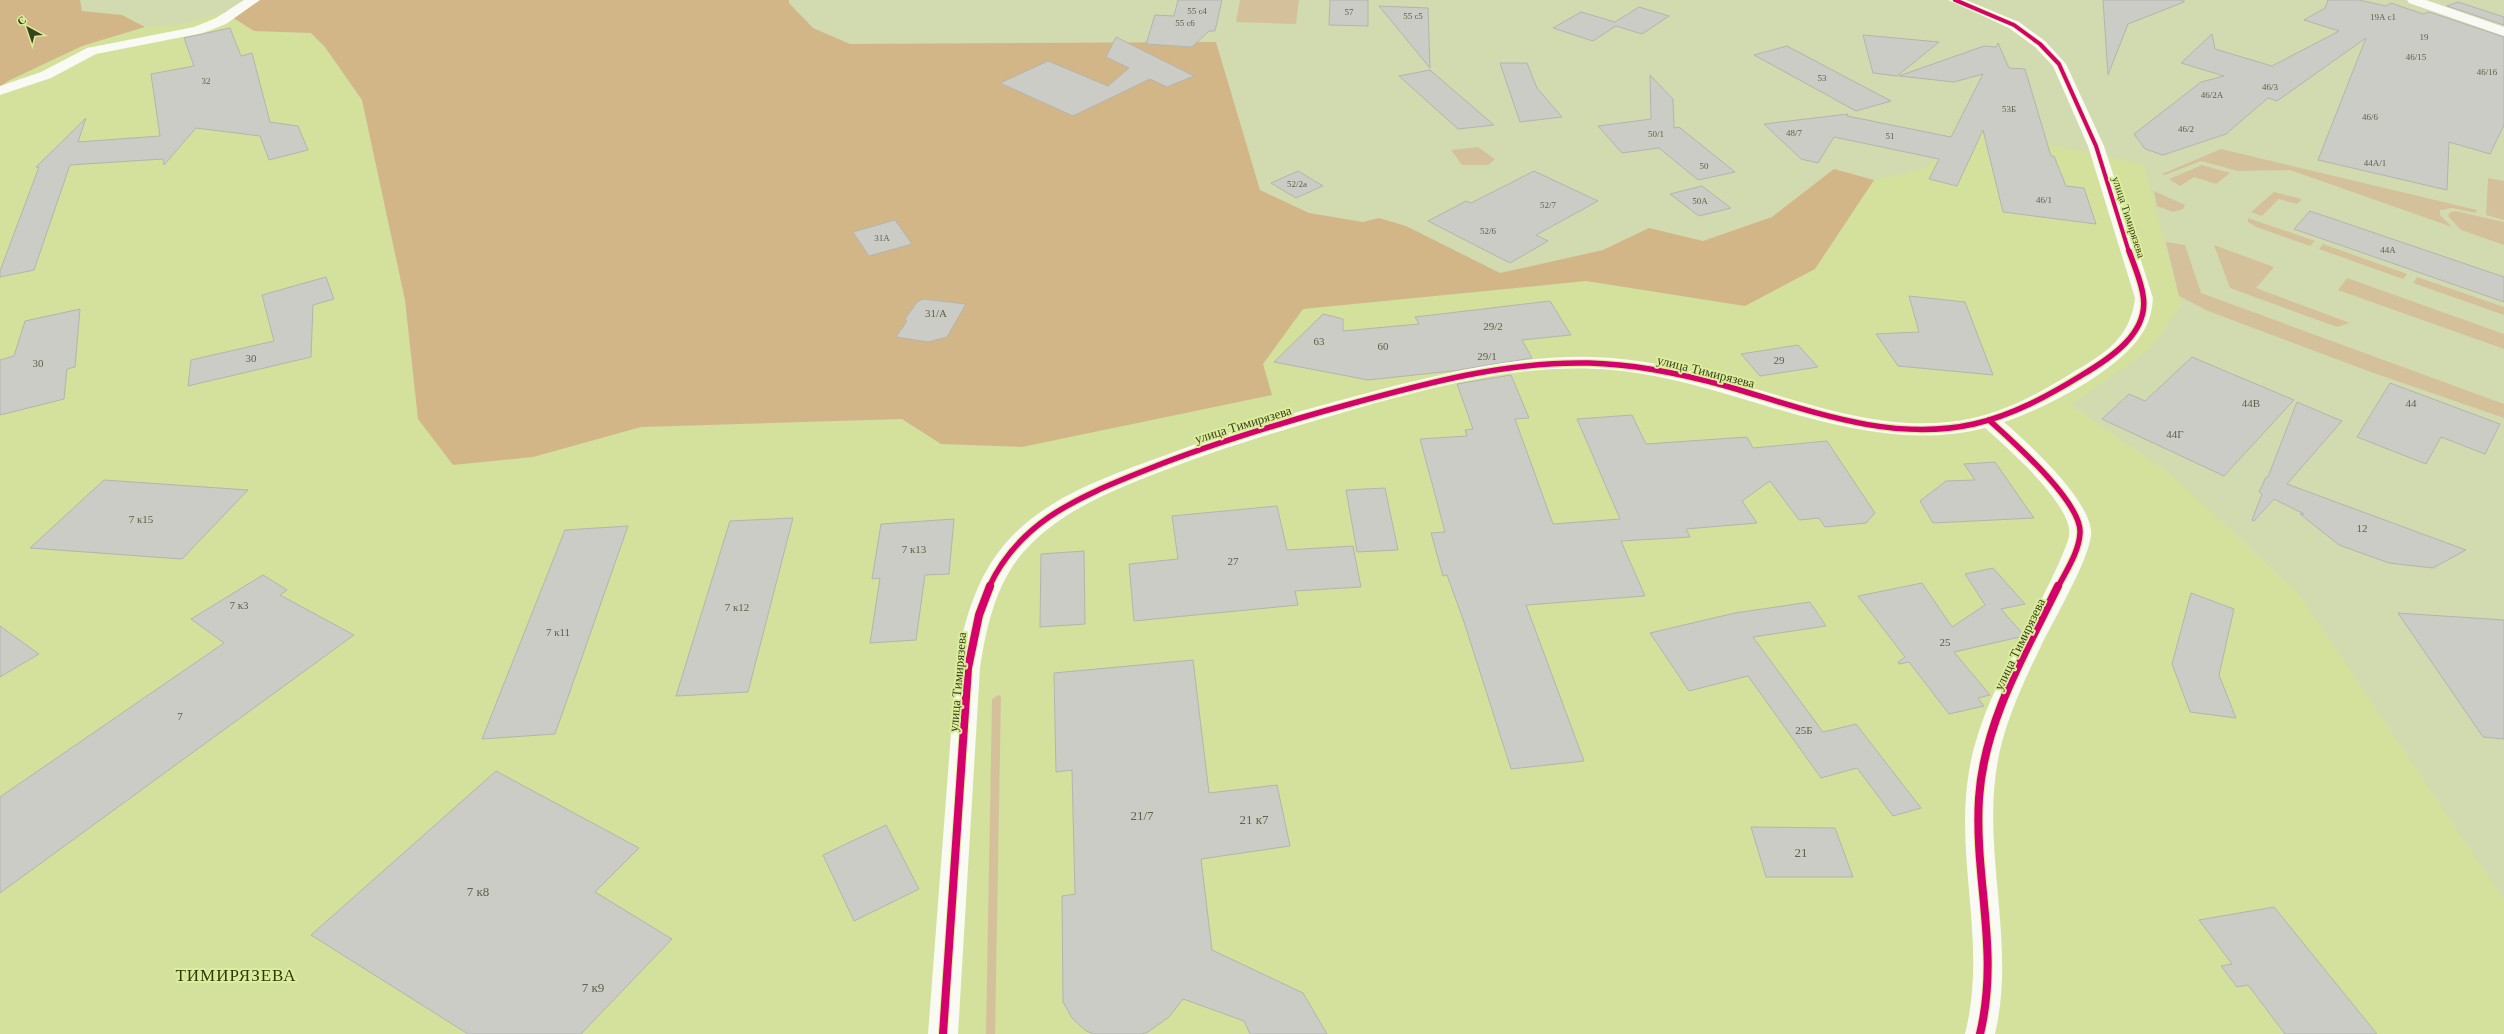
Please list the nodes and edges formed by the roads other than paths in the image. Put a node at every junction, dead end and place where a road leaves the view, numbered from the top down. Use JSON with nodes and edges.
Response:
{"nodes":[{"id":1,"x":253,"y":0,"type":"edge"},
{"id":2,"x":1955,"y":0,"type":"edge"},
{"id":3,"x":2414,"y":0,"type":"edge"},
{"id":4,"x":2504,"y":32,"type":"edge"},
{"id":5,"x":0,"y":91,"type":"edge"},
{"id":6,"x":1988,"y":420,"type":"junction"},
{"id":7,"x":943,"y":1034,"type":"edge"},
{"id":8,"x":1980,"y":1034,"type":"edge"}],
"edges":[{"from":1,"to":5,"type":"street"},
{"from":2,"to":6,"type":"street","name":"улица Тимирязева"},
{"from":3,"to":4,"type":"street"},
{"from":6,"to":7,"type":"street","name":"улица Тимирязева"},
{"from":6,"to":8,"type":"street","name":"улица Тимирязева"}]}
